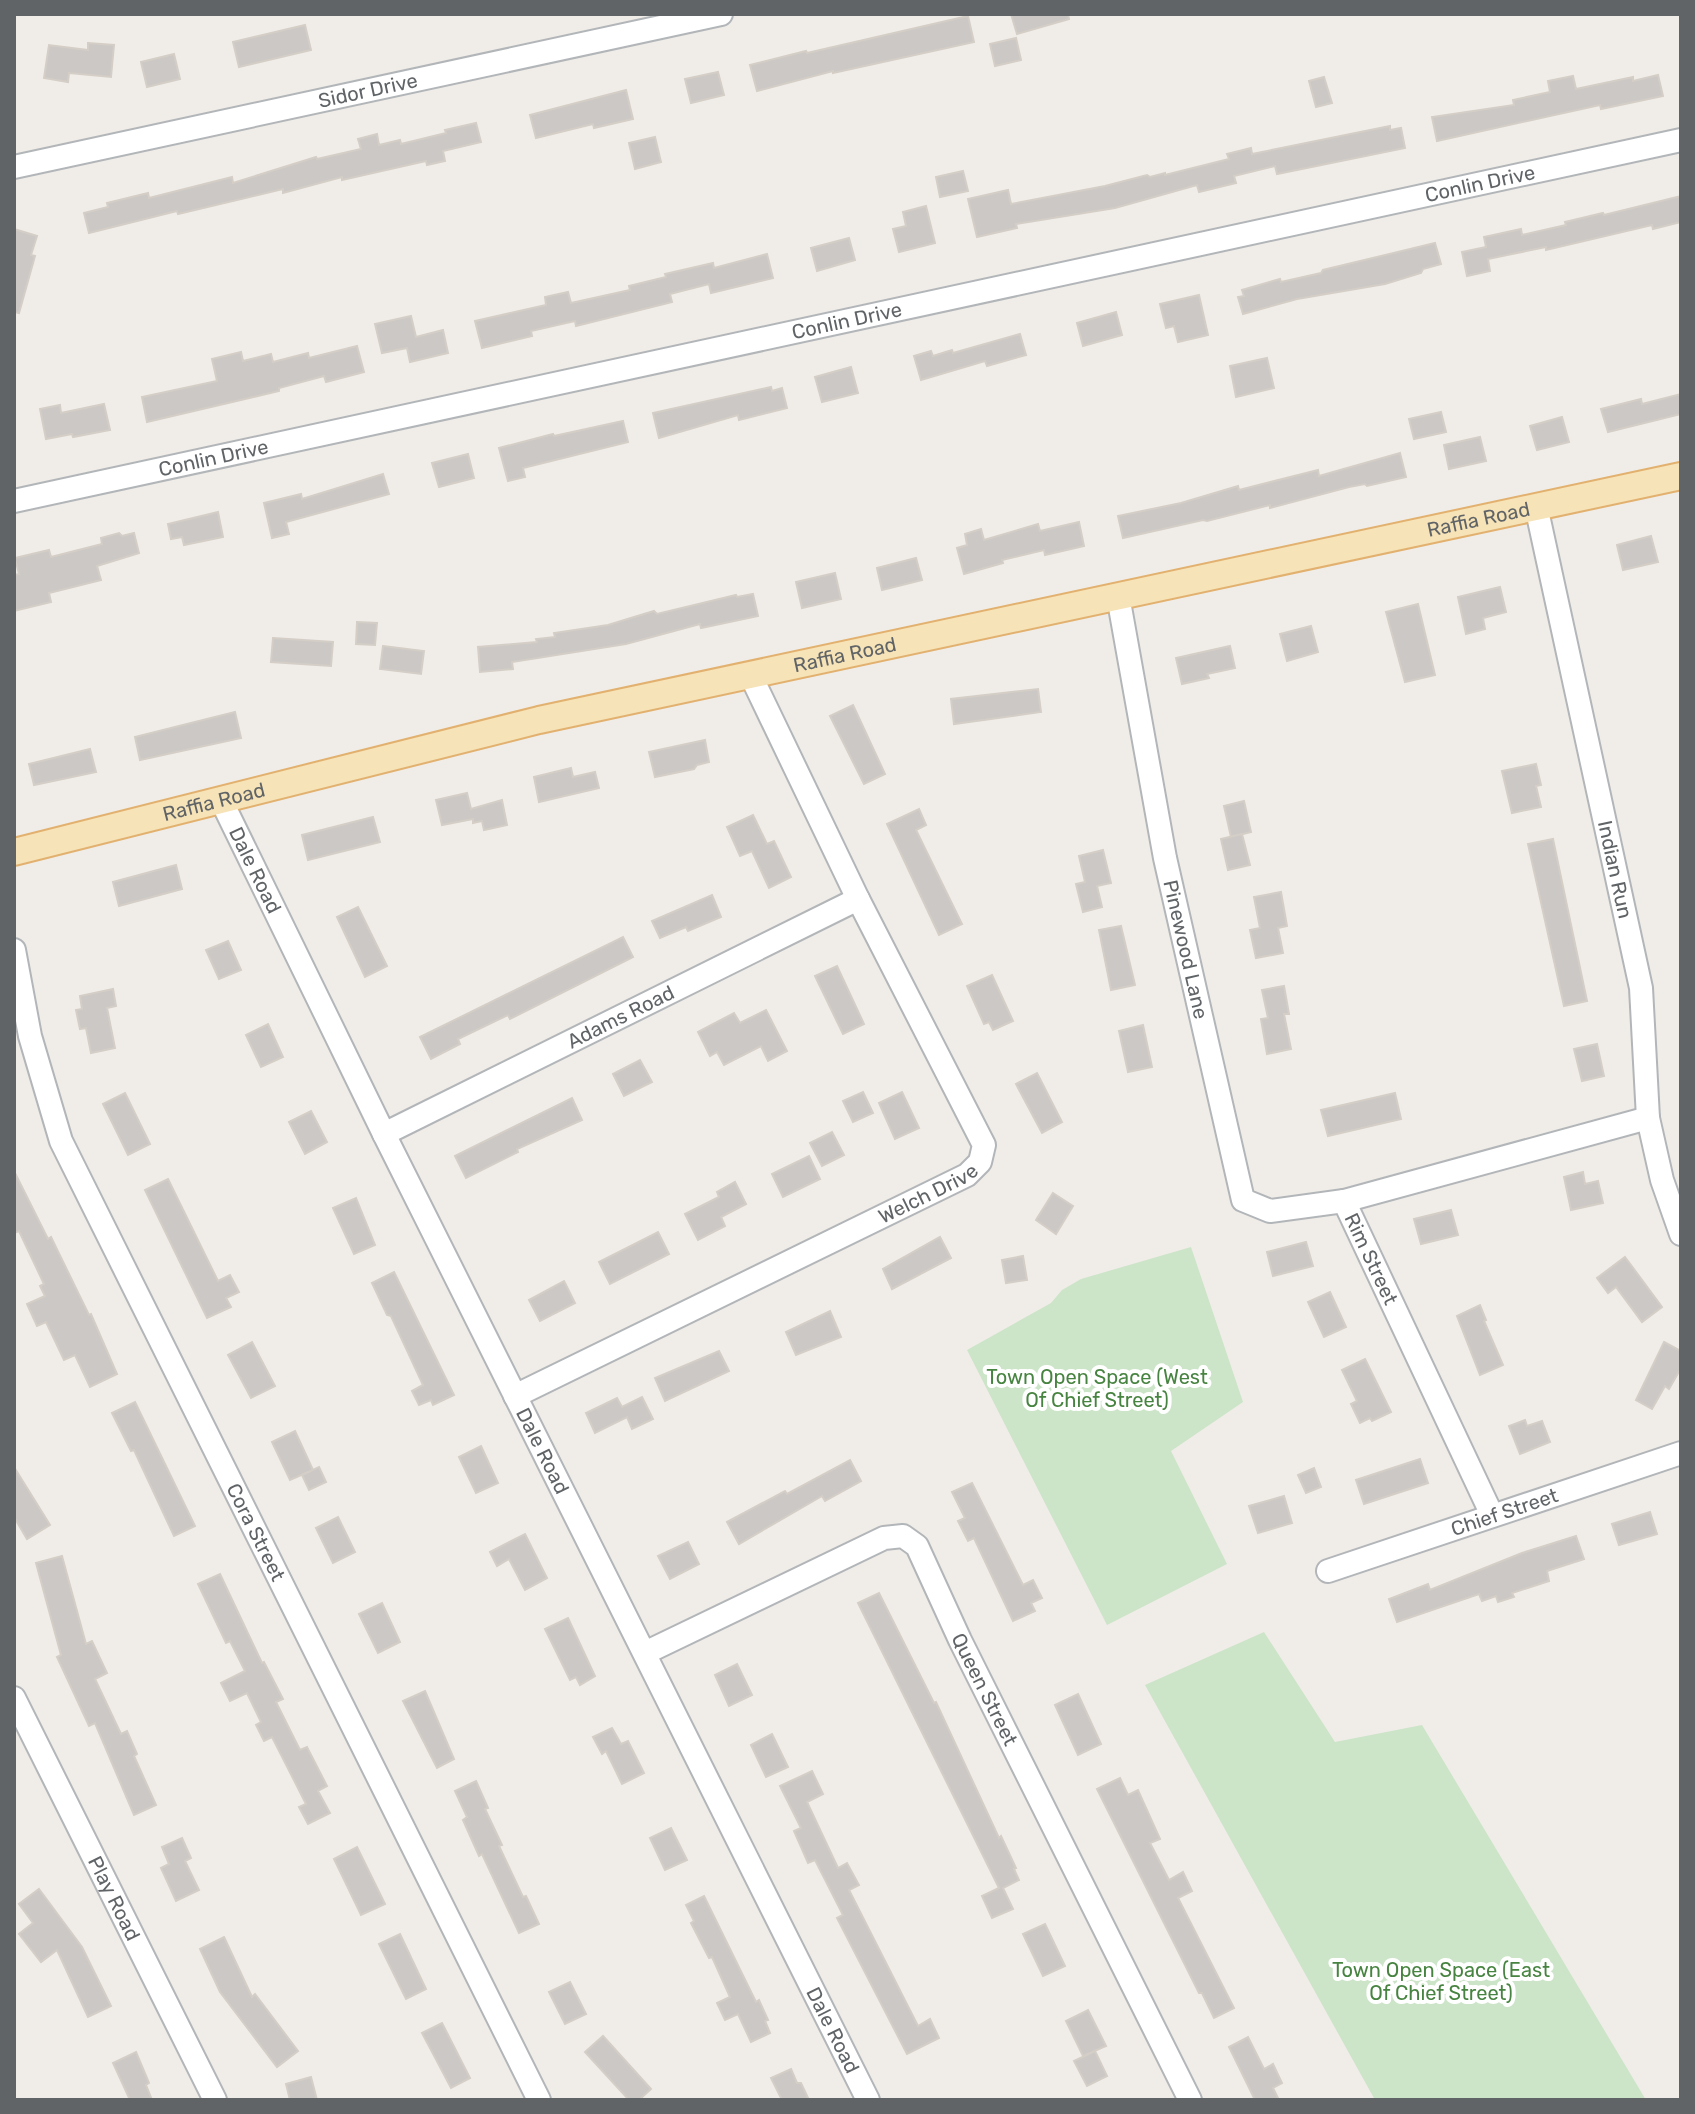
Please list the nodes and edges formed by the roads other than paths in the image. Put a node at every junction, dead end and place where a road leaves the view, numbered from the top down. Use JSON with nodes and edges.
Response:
{"nodes":[{"id":1,"x":721,"y":14,"type":"edge"},
{"id":2,"x":1681,"y":140,"type":"edge"},
{"id":3,"x":14,"y":167,"type":"edge"},
{"id":4,"x":1681,"y":476,"type":"edge"},
{"id":5,"x":14,"y":501,"type":"edge"},
{"id":6,"x":1536,"y":506,"type":"junction"},
{"id":7,"x":1118,"y":596,"type":"junction"},
{"id":8,"x":751,"y":676,"type":"junction"},
{"id":9,"x":221,"y":800,"type":"junction"},
{"id":10,"x":14,"y":852,"type":"edge"},
{"id":11,"x":858,"y":899,"type":"junction"},
{"id":12,"x":14,"y":950,"type":"edge"},
{"id":13,"x":1648,"y":1118,"type":"junction"},
{"id":14,"x":384,"y":1134,"type":"junction"},
{"id":15,"x":1344,"y":1201,"type":"junction"},
{"id":16,"x":1681,"y":1234,"type":"edge"},
{"id":17,"x":515,"y":1396,"type":"junction"},
{"id":18,"x":1681,"y":1453,"type":"edge"},
{"id":19,"x":1492,"y":1515,"type":"junction"},
{"id":20,"x":1328,"y":1571,"type":"dead end"},
{"id":21,"x":645,"y":1653,"type":"junction"},
{"id":22,"x":14,"y":1698,"type":"edge"},
{"id":23,"x":215,"y":2100,"type":"edge"},
{"id":24,"x":539,"y":2100,"type":"edge"},
{"id":25,"x":868,"y":2100,"type":"edge"},
{"id":26,"x":1190,"y":2100,"type":"edge"}],
"edges":[{"from":1,"to":3,"type":"street","name":"Sidor Drive"},
{"from":2,"to":5,"type":"street","name":"Conlin Drive"},
{"from":4,"to":6,"type":"main road","name":"Raffia Road"},
{"from":6,"to":7,"type":"main road","name":"Raffia Road"},
{"from":6,"to":13,"type":"street","name":"Indian Run"},
{"from":7,"to":8,"type":"main road","name":"Raffia Road"},
{"from":7,"to":15,"type":"street","name":"Pinewood Lane"},
{"from":8,"to":9,"type":"main road","name":"Raffia Road"},
{"from":8,"to":11,"type":"street","name":"Welch Drive"},
{"from":9,"to":10,"type":"main road","name":"Raffia Road"},
{"from":9,"to":14,"type":"street","name":"Dale Road"},
{"from":11,"to":14,"type":"street","name":"Adams Road"},
{"from":11,"to":17,"type":"street","name":"Welch Drive"},
{"from":12,"to":24,"type":"street","name":"Cora Street"},
{"from":13,"to":15,"type":"street","name":"Rim Street"},
{"from":13,"to":16,"type":"street","name":"Indian Run"},
{"from":14,"to":17,"type":"street","name":"Dale Road"},
{"from":15,"to":19,"type":"street","name":"Rim Street"},
{"from":17,"to":21,"type":"street","name":"Dale Road"},
{"from":18,"to":19,"type":"street","name":"Chief Street"},
{"from":19,"to":20,"type":"street","name":"Chief Street"},
{"from":21,"to":25,"type":"street","name":"Dale Road"},
{"from":21,"to":26,"type":"street","name":"Queen Street"},
{"from":22,"to":23,"type":"street","name":"Play Road"}]}
